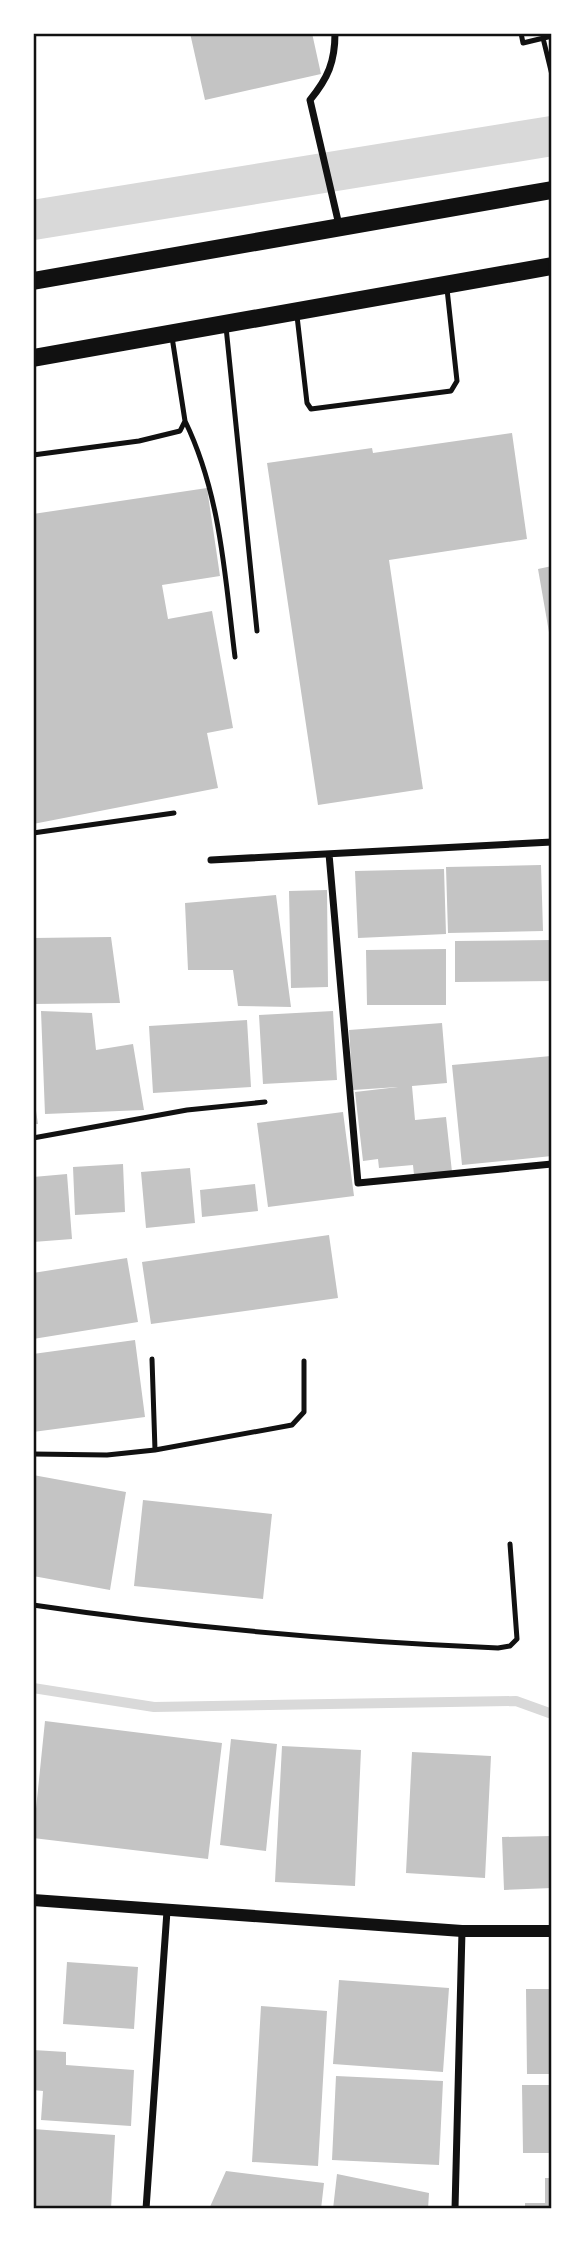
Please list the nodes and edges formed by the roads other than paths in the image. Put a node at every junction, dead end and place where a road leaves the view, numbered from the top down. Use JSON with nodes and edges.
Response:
{"nodes":[{"id":1,"x":335,"y":33,"type":"edge"},
{"id":2,"x":521,"y":33,"type":"edge"},
{"id":3,"x":552,"y":36,"type":"edge"},
{"id":4,"x":543,"y":38,"type":"junction"},
{"id":5,"x":551,"y":73,"type":"edge"},
{"id":6,"x":552,"y":190,"type":"edge"},
{"id":7,"x":339,"y":225,"type":"junction"},
{"id":8,"x":552,"y":266,"type":"edge"},
{"id":9,"x":33,"y":281,"type":"edge"},
{"id":10,"x":447,"y":286,"type":"junction"},
{"id":11,"x":297,"y":312,"type":"junction"},
{"id":12,"x":226,"y":325,"type":"junction"},
{"id":13,"x":172,"y":335,"type":"junction"},
{"id":14,"x":33,"y":358,"type":"edge"},
{"id":15,"x":185,"y":421,"type":"junction"},
{"id":16,"x":33,"y":455,"type":"edge"},
{"id":17,"x":257,"y":631,"type":"dead end"},
{"id":18,"x":236,"y":657,"type":"dead end"},
{"id":19,"x":174,"y":813,"type":"dead end"},
{"id":20,"x":33,"y":833,"type":"edge"},
{"id":21,"x":552,"y":842,"type":"edge"},
{"id":22,"x":329,"y":854,"type":"junction"},
{"id":23,"x":211,"y":860,"type":"dead end"},
{"id":24,"x":265,"y":1102,"type":"dead end"},
{"id":25,"x":33,"y":1138,"type":"edge"},
{"id":26,"x":552,"y":1164,"type":"edge"},
{"id":27,"x":152,"y":1359,"type":"dead end"},
{"id":28,"x":304,"y":1361,"type":"dead end"},
{"id":29,"x":155,"y":1450,"type":"junction"},
{"id":30,"x":33,"y":1454,"type":"edge"},
{"id":31,"x":510,"y":1544,"type":"dead end"},
{"id":32,"x":33,"y":1605,"type":"edge"},
{"id":33,"x":33,"y":1900,"type":"edge"},
{"id":34,"x":167,"y":1911,"type":"junction"},
{"id":35,"x":462,"y":1931,"type":"junction"},
{"id":36,"x":552,"y":1931,"type":"edge"},
{"id":37,"x":146,"y":2209,"type":"edge"},
{"id":38,"x":455,"y":2209,"type":"edge"}],
"edges":[{"from":1,"to":7,"type":"street"},
{"from":2,"to":4,"type":"lane"},
{"from":3,"to":4,"type":"lane"},
{"from":4,"to":5,"type":"lane"},
{"from":6,"to":7,"type":"main road"},
{"from":7,"to":9,"type":"main road"},
{"from":8,"to":10,"type":"main road"},
{"from":10,"to":11,"type":"main road"},
{"from":10,"to":11,"type":"lane"},
{"from":11,"to":12,"type":"main road"},
{"from":12,"to":13,"type":"main road"},
{"from":12,"to":17,"type":"lane"},
{"from":13,"to":14,"type":"main road"},
{"from":13,"to":15,"type":"lane"},
{"from":15,"to":16,"type":"lane"},
{"from":15,"to":18,"type":"lane"},
{"from":19,"to":20,"type":"lane"},
{"from":21,"to":22,"type":"street"},
{"from":22,"to":23,"type":"street"},
{"from":22,"to":26,"type":"street"},
{"from":24,"to":25,"type":"lane"},
{"from":27,"to":29,"type":"lane"},
{"from":28,"to":29,"type":"lane"},
{"from":29,"to":30,"type":"lane"},
{"from":31,"to":32,"type":"lane"},
{"from":33,"to":34,"type":"street"},
{"from":34,"to":35,"type":"street"},
{"from":34,"to":37,"type":"street"},
{"from":35,"to":36,"type":"street"},
{"from":35,"to":38,"type":"street"}]}
